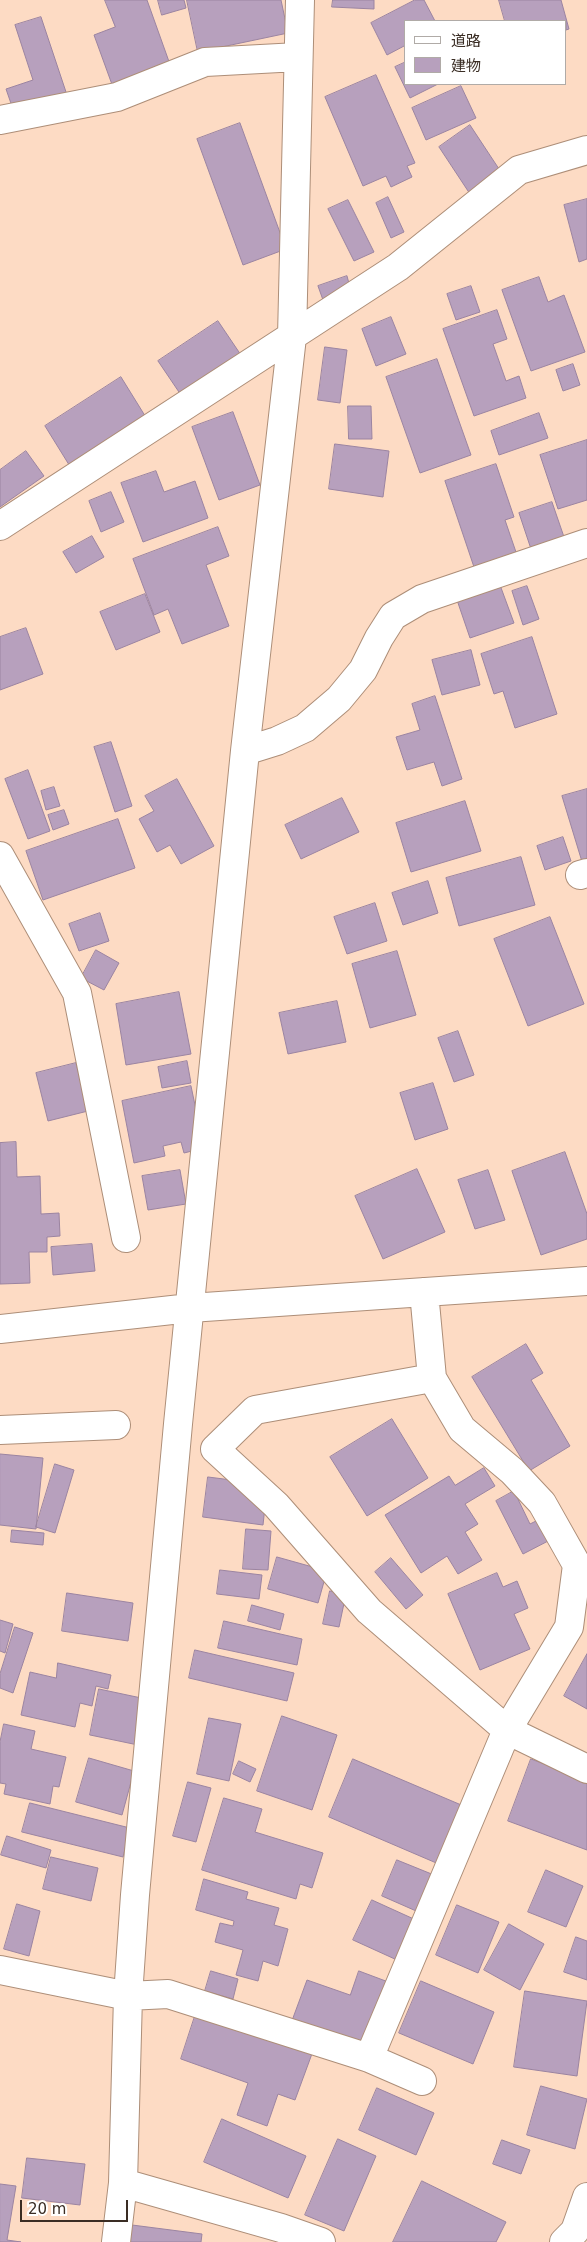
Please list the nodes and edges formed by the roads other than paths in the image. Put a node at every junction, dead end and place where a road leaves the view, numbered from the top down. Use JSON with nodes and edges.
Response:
{"nodes":[{"id":1,"x":300,"y":0,"type":"edge"},
{"id":2,"x":298,"y":56,"type":"junction"},
{"id":3,"x":0,"y":120,"type":"edge"},
{"id":4,"x":587,"y":150,"type":"edge"},
{"id":5,"x":292,"y":337,"type":"junction"},
{"id":6,"x":0,"y":526,"type":"edge"},
{"id":7,"x":587,"y":542,"type":"edge"},
{"id":8,"x":244,"y":751,"type":"junction"},
{"id":9,"x":0,"y":856,"type":"edge"},
{"id":10,"x":126,"y":1238,"type":"dead end"},
{"id":11,"x":581,"y":1278,"type":"edge"},
{"id":12,"x":424,"y":1292,"type":"junction"},
{"id":13,"x":190,"y":1308,"type":"junction"},
{"id":14,"x":0,"y":1329,"type":"edge"},
{"id":15,"x":432,"y":1378,"type":"junction"},
{"id":16,"x":116,"y":1425,"type":"dead end"},
{"id":17,"x":0,"y":1430,"type":"edge"},
{"id":18,"x":507,"y":1730,"type":"junction"},
{"id":19,"x":587,"y":1769,"type":"edge"},
{"id":20,"x":0,"y":1970,"type":"edge"},
{"id":21,"x":128,"y":1996,"type":"junction"},
{"id":22,"x":370,"y":2058,"type":"junction"},
{"id":23,"x":422,"y":2081,"type":"dead end"},
{"id":24,"x":122,"y":2182,"type":"junction"},
{"id":25,"x":587,"y":2197,"type":"edge"},
{"id":26,"x":116,"y":2242,"type":"edge"},
{"id":27,"x":320,"y":2242,"type":"edge"},
{"id":28,"x":564,"y":2242,"type":"edge"}],
"edges":[{"from":1,"to":2,"type":"street"},
{"from":2,"to":3,"type":"street"},
{"from":2,"to":5,"type":"street"},
{"from":4,"to":5,"type":"street"},
{"from":5,"to":6,"type":"street"},
{"from":5,"to":8,"type":"street"},
{"from":7,"to":8,"type":"street"},
{"from":8,"to":13,"type":"street"},
{"from":9,"to":10,"type":"street"},
{"from":11,"to":12,"type":"street"},
{"from":12,"to":13,"type":"street"},
{"from":12,"to":15,"type":"street"},
{"from":13,"to":14,"type":"street"},
{"from":13,"to":21,"type":"street"},
{"from":15,"to":18,"type":"street"},
{"from":15,"to":18,"type":"street"},
{"from":16,"to":17,"type":"street"},
{"from":18,"to":19,"type":"street"},
{"from":18,"to":22,"type":"street"},
{"from":20,"to":21,"type":"street"},
{"from":21,"to":22,"type":"street"},
{"from":21,"to":24,"type":"street"},
{"from":22,"to":23,"type":"street"},
{"from":24,"to":26,"type":"street"},
{"from":24,"to":27,"type":"street"},
{"from":25,"to":28,"type":"street"}]}
